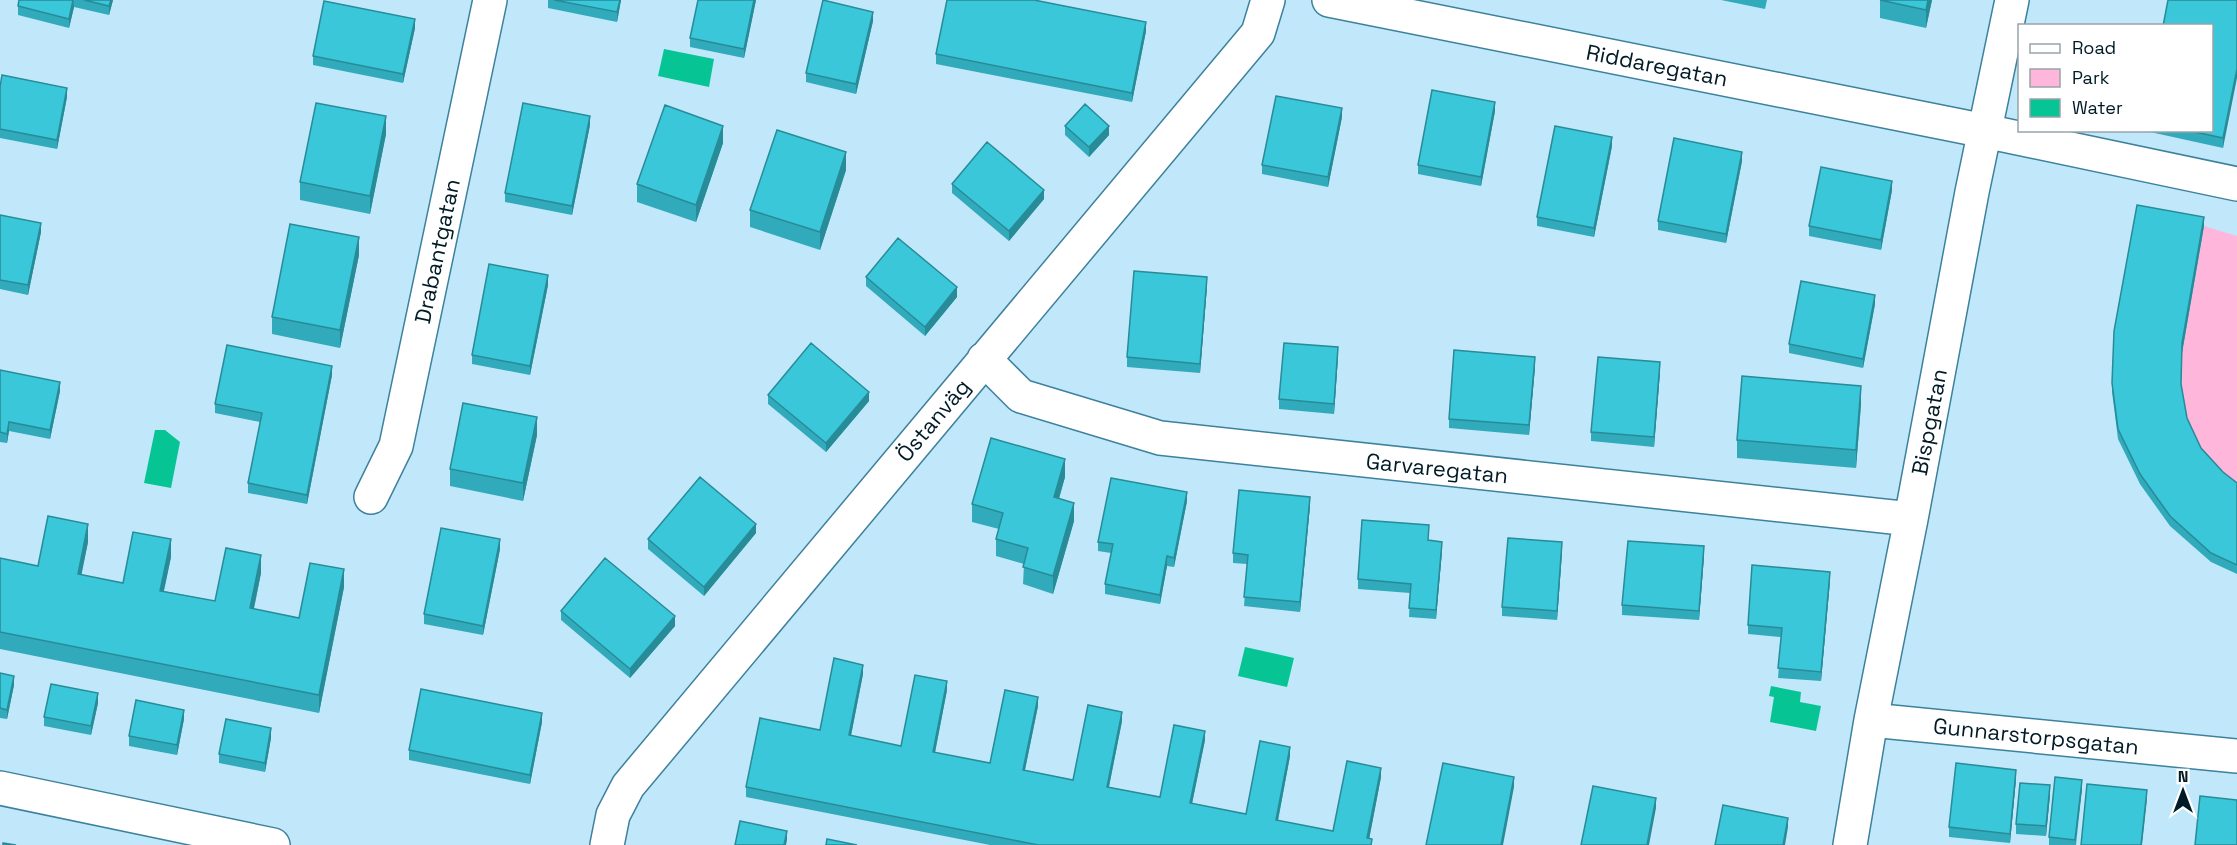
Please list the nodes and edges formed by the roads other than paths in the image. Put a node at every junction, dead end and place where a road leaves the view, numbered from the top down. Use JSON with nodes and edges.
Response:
{"nodes":[{"id":1,"x":490,"y":0,"type":"edge"},
{"id":2,"x":1268,"y":0,"type":"edge"},
{"id":3,"x":1329,"y":0,"type":"edge"},
{"id":4,"x":2012,"y":0,"type":"edge"},
{"id":5,"x":1985,"y":131,"type":"junction"},
{"id":6,"x":2237,"y":184,"type":"edge"},
{"id":7,"x":984,"y":359,"type":"junction"},
{"id":8,"x":371,"y":497,"type":"dead end"},
{"id":9,"x":1911,"y":519,"type":"junction"},
{"id":10,"x":1871,"y":720,"type":"junction"},
{"id":11,"x":2237,"y":756,"type":"edge"},
{"id":12,"x":0,"y":788,"type":"edge"},
{"id":13,"x":273,"y":845,"type":"edge"},
{"id":14,"x":607,"y":845,"type":"edge"},
{"id":15,"x":1850,"y":845,"type":"edge"}],
"edges":[{"from":1,"to":8,"type":"street","name":"Drabantgatan"},
{"from":2,"to":7,"type":"street","name":"Östanväg"},
{"from":3,"to":5,"type":"street","name":"Riddaregatan"},
{"from":4,"to":5,"type":"street","name":"Bispgatan"},
{"from":5,"to":6,"type":"street","name":"Riddaregatan"},
{"from":5,"to":9,"type":"street","name":"Bispgatan"},
{"from":7,"to":9,"type":"street","name":"Garvaregatan"},
{"from":7,"to":14,"type":"street","name":"Östanväg"},
{"from":9,"to":10,"type":"street","name":"Bispgatan"},
{"from":10,"to":11,"type":"street","name":"Gunnarstorpsgatan"},
{"from":10,"to":15,"type":"street","name":"Bispgatan"},
{"from":12,"to":13,"type":"street"}]}
